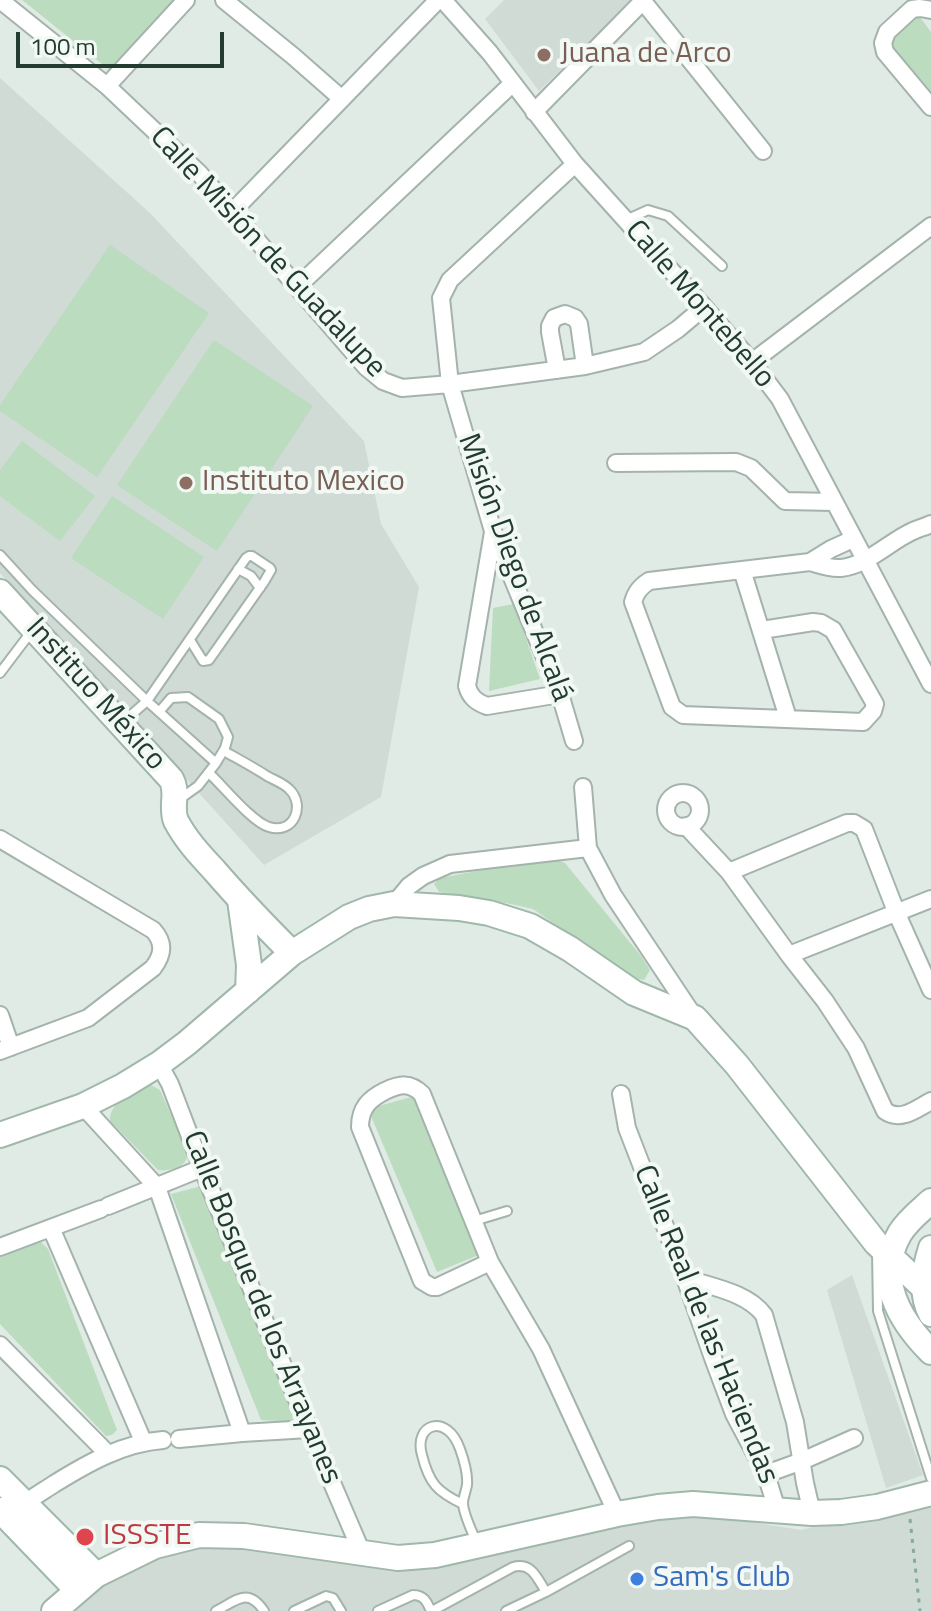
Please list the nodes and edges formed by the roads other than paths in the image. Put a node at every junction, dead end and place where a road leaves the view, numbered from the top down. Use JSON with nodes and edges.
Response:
{"nodes":[{"id":1,"x":0,"y":0,"type":"edge"},
{"id":2,"x":186,"y":0,"type":"edge"},
{"id":3,"x":224,"y":0,"type":"edge"},
{"id":4,"x":440,"y":0,"type":"edge"},
{"id":5,"x":643,"y":1,"type":"edge"},
{"id":6,"x":931,"y":10,"type":"edge"},
{"id":7,"x":513,"y":83,"type":"junction"},
{"id":8,"x":107,"y":86,"type":"junction"},
{"id":9,"x":342,"y":99,"type":"junction"},
{"id":10,"x":931,"y":107,"type":"edge"},
{"id":11,"x":534,"y":112,"type":"junction"},
{"id":12,"x":763,"y":151,"type":"dead end"},
{"id":13,"x":575,"y":164,"type":"junction"},
{"id":14,"x":233,"y":211,"type":"junction"},
{"id":15,"x":626,"y":221,"type":"junction"},
{"id":16,"x":931,"y":226,"type":"edge"},
{"id":17,"x":722,"y":266,"type":"dead end"},
{"id":18,"x":297,"y":287,"type":"junction"},
{"id":19,"x":704,"y":307,"type":"junction"},
{"id":20,"x":752,"y":362,"type":"junction"},
{"id":21,"x":585,"y":366,"type":"junction"},
{"id":22,"x":557,"y":370,"type":"junction"},
{"id":23,"x":450,"y":384,"type":"junction"},
{"id":24,"x":616,"y":463,"type":"dead end"},
{"id":25,"x":834,"y":502,"type":"junction"},
{"id":26,"x":931,"y":512,"type":"edge"},
{"id":27,"x":931,"y":524,"type":"edge"},
{"id":28,"x":914,"y":530,"type":"junction"},
{"id":29,"x":493,"y":531,"type":"junction"},
{"id":30,"x":853,"y":539,"type":"junction"},
{"id":31,"x":0,"y":555,"type":"edge"},
{"id":32,"x":865,"y":559,"type":"junction"},
{"id":33,"x":810,"y":562,"type":"junction"},
{"id":34,"x":238,"y":569,"type":"junction"},
{"id":35,"x":742,"y":570,"type":"junction"},
{"id":36,"x":260,"y":588,"type":"junction"},
{"id":37,"x":0,"y":592,"type":"edge"},
{"id":38,"x":33,"y":628,"type":"junction"},
{"id":39,"x":762,"y":630,"type":"junction"},
{"id":40,"x":190,"y":640,"type":"junction"},
{"id":41,"x":0,"y":673,"type":"edge"},
{"id":42,"x":931,"y":684,"type":"edge"},
{"id":43,"x":560,"y":694,"type":"junction"},
{"id":44,"x":147,"y":701,"type":"junction"},
{"id":45,"x":159,"y":712,"type":"junction"},
{"id":46,"x":788,"y":718,"type":"junction"},
{"id":47,"x":121,"y":723,"type":"junction"},
{"id":48,"x":574,"y":741,"type":"dead end"},
{"id":49,"x":224,"y":751,"type":"junction"},
{"id":50,"x":216,"y":763,"type":"junction"},
{"id":51,"x":209,"y":773,"type":"junction"},
{"id":52,"x":583,"y":787,"type":"dead end"},
{"id":53,"x":173,"y":804,"type":"junction"},
{"id":54,"x":686,"y":826,"type":"dead end"},
{"id":55,"x":0,"y":839,"type":"edge"},
{"id":56,"x":588,"y":848,"type":"junction"},
{"id":57,"x":729,"y":872,"type":"junction"},
{"id":58,"x":931,"y":899,"type":"edge"},
{"id":59,"x":240,"y":900,"type":"junction"},
{"id":60,"x":394,"y":904,"type":"junction"},
{"id":61,"x":897,"y":914,"type":"junction"},
{"id":62,"x":292,"y":953,"type":"junction"},
{"id":63,"x":789,"y":955,"type":"junction"},
{"id":64,"x":931,"y":990,"type":"edge"},
{"id":65,"x":248,"y":991,"type":"junction"},
{"id":66,"x":0,"y":1015,"type":"edge"},
{"id":67,"x":695,"y":1018,"type":"junction"},
{"id":68,"x":6,"y":1049,"type":"edge"},
{"id":69,"x":159,"y":1064,"type":"junction"},
{"id":70,"x":621,"y":1094,"type":"dead end"},
{"id":71,"x":931,"y":1101,"type":"edge"},
{"id":72,"x":83,"y":1106,"type":"junction"},
{"id":73,"x":0,"y":1135,"type":"edge"},
{"id":74,"x":202,"y":1168,"type":"junction"},
{"id":75,"x":157,"y":1187,"type":"junction"},
{"id":76,"x":931,"y":1201,"type":"edge"},
{"id":77,"x":507,"y":1211,"type":"dead end"},
{"id":78,"x":473,"y":1221,"type":"junction"},
{"id":79,"x":51,"y":1228,"type":"junction"},
{"id":80,"x":0,"y":1247,"type":"edge"},
{"id":81,"x":931,"y":1248,"type":"edge"},
{"id":82,"x":884,"y":1250,"type":"junction"},
{"id":83,"x":490,"y":1262,"type":"junction"},
{"id":84,"x":685,"y":1278,"type":"junction"},
{"id":85,"x":923,"y":1287,"type":"junction"},
{"id":86,"x":931,"y":1314,"type":"edge"},
{"id":87,"x":0,"y":1345,"type":"edge"},
{"id":88,"x":931,"y":1352,"type":"edge"},
{"id":89,"x":309,"y":1429,"type":"junction"},
{"id":90,"x":242,"y":1433,"type":"junction"},
{"id":91,"x":854,"y":1438,"type":"dead end"},
{"id":92,"x":143,"y":1441,"type":"junction"},
{"id":93,"x":108,"y":1454,"type":"junction"},
{"id":94,"x":802,"y":1461,"type":"junction"},
{"id":95,"x":766,"y":1474,"type":"junction"},
{"id":96,"x":931,"y":1478,"type":"edge"},
{"id":97,"x":0,"y":1479,"type":"edge"},
{"id":98,"x":919,"y":1496,"type":"edge"},
{"id":99,"x":463,"y":1504,"type":"junction"},
{"id":100,"x":11,"y":1510,"type":"edge"},
{"id":101,"x":777,"y":1510,"type":"junction"},
{"id":102,"x":812,"y":1513,"type":"junction"},
{"id":103,"x":617,"y":1514,"type":"junction"},
{"id":104,"x":477,"y":1545,"type":"junction"},
{"id":105,"x":629,"y":1546,"type":"dead end"},
{"id":106,"x":362,"y":1553,"type":"junction"},
{"id":107,"x":86,"y":1582,"type":"junction"},
{"id":108,"x":546,"y":1592,"type":"junction"},
{"id":109,"x":54,"y":1611,"type":"edge"},
{"id":110,"x":216,"y":1611,"type":"edge"},
{"id":111,"x":264,"y":1611,"type":"edge"},
{"id":112,"x":294,"y":1611,"type":"edge"},
{"id":113,"x":341,"y":1611,"type":"edge"},
{"id":114,"x":378,"y":1611,"type":"edge"},
{"id":115,"x":432,"y":1611,"type":"edge"},
{"id":116,"x":506,"y":1611,"type":"edge"}],
"edges":[{"from":1,"to":8,"type":"street","name":"Calle Misión de Guadalupe"},
{"from":2,"to":8,"type":"street"},
{"from":3,"to":9,"type":"street"},
{"from":4,"to":7,"type":"street","name":"Calle Montebello"},
{"from":4,"to":9,"type":"street"},
{"from":5,"to":11,"type":"street"},
{"from":5,"to":12,"type":"street"},
{"from":6,"to":10,"type":"street"},
{"from":7,"to":11,"type":"street","name":"Calle Montebello"},
{"from":7,"to":18,"type":"street"},
{"from":8,"to":14,"type":"street","name":"Calle Misión de Guadalupe"},
{"from":9,"to":14,"type":"street"},
{"from":11,"to":13,"type":"street","name":"Calle Montebello"},
{"from":13,"to":15,"type":"street","name":"Calle Montebello"},
{"from":13,"to":23,"type":"street","name":"Misión Diego de Alcalá"},
{"from":14,"to":18,"type":"street","name":"Calle Misión de Guadalupe"},
{"from":15,"to":17,"type":"lane"},
{"from":15,"to":19,"type":"street","name":"Calle Montebello"},
{"from":16,"to":20,"type":"street"},
{"from":18,"to":23,"type":"street","name":"Calle Misión de Guadalupe"},
{"from":19,"to":20,"type":"street","name":"Calle Montebello"},
{"from":19,"to":21,"type":"street","name":"Calle Misión de Guadalupe"},
{"from":20,"to":25,"type":"street","name":"Calle Montebello"},
{"from":21,"to":22,"type":"street","name":"Calle Misión de Guadalupe"},
{"from":21,"to":22,"type":"street"},
{"from":22,"to":23,"type":"street","name":"Calle Misión de Guadalupe"},
{"from":23,"to":29,"type":"street","name":"Misión Diego de Alcalá"},
{"from":24,"to":25,"type":"street"},
{"from":25,"to":30,"type":"street","name":"Calle Montebello"},
{"from":26,"to":28,"type":"street"},
{"from":27,"to":28,"type":"street"},
{"from":28,"to":32,"type":"street"},
{"from":29,"to":43,"type":"street","name":"Misión Diego de Alcalá"},
{"from":29,"to":43,"type":"street"},
{"from":30,"to":32,"type":"street","name":"Calle Montebello"},
{"from":30,"to":33,"type":"street"},
{"from":31,"to":44,"type":"lane"},
{"from":32,"to":33,"type":"street"},
{"from":32,"to":42,"type":"street","name":"Calle Montebello"},
{"from":33,"to":35,"type":"street"},
{"from":34,"to":36,"type":"lane"},
{"from":34,"to":36,"type":"lane"},
{"from":34,"to":40,"type":"lane"},
{"from":35,"to":39,"type":"street"},
{"from":35,"to":46,"type":"street"},
{"from":36,"to":40,"type":"lane"},
{"from":37,"to":38,"type":"street","name":"Instituo México"},
{"from":38,"to":41,"type":"lane"},
{"from":38,"to":47,"type":"street","name":"Instituo México"},
{"from":39,"to":46,"type":"street"},
{"from":39,"to":46,"type":"street"},
{"from":40,"to":44,"type":"lane"},
{"from":43,"to":48,"type":"street","name":"Misión Diego de Alcalá"},
{"from":44,"to":45,"type":"lane"},
{"from":44,"to":47,"type":"lane"},
{"from":45,"to":49,"type":"lane"},
{"from":45,"to":50,"type":"lane"},
{"from":47,"to":53,"type":"street","name":"Instituo México"},
{"from":49,"to":50,"type":"lane"},
{"from":49,"to":51,"type":"lane"},
{"from":50,"to":51,"type":"lane"},
{"from":51,"to":53,"type":"lane"},
{"from":52,"to":56,"type":"street"},
{"from":53,"to":59,"type":"street","name":"Instituo México"},
{"from":54,"to":57,"type":"street"},
{"from":55,"to":68,"type":"street"},
{"from":56,"to":60,"type":"street"},
{"from":56,"to":67,"type":"street"},
{"from":57,"to":61,"type":"street"},
{"from":57,"to":63,"type":"street"},
{"from":58,"to":61,"type":"street"},
{"from":59,"to":62,"type":"street","name":"Instituo México"},
{"from":59,"to":65,"type":"street"},
{"from":60,"to":62,"type":"street"},
{"from":60,"to":67,"type":"street"},
{"from":61,"to":63,"type":"street"},
{"from":61,"to":64,"type":"street"},
{"from":62,"to":65,"type":"street"},
{"from":63,"to":71,"type":"street"},
{"from":65,"to":69,"type":"street"},
{"from":66,"to":68,"type":"street"},
{"from":67,"to":82,"type":"street"},
{"from":69,"to":72,"type":"street"},
{"from":69,"to":74,"type":"street","name":"Calle Bosque de los Arrayanes"},
{"from":70,"to":84,"type":"street","name":"Calle Real de las Haciendas"},
{"from":72,"to":73,"type":"street"},
{"from":72,"to":75,"type":"street"},
{"from":74,"to":75,"type":"street"},
{"from":74,"to":89,"type":"street","name":"Calle Bosque de los Arrayanes"},
{"from":75,"to":79,"type":"street"},
{"from":75,"to":90,"type":"street"},
{"from":76,"to":82,"type":"street"},
{"from":77,"to":78,"type":"lane"},
{"from":78,"to":83,"type":"street"},
{"from":78,"to":83,"type":"street"},
{"from":79,"to":80,"type":"street"},
{"from":79,"to":92,"type":"street"},
{"from":81,"to":85,"type":"street"},
{"from":82,"to":85,"type":"street"},
{"from":82,"to":88,"type":"street"},
{"from":82,"to":96,"type":"lane"},
{"from":83,"to":103,"type":"street"},
{"from":84,"to":94,"type":"street"},
{"from":84,"to":95,"type":"street","name":"Calle Real de las Haciendas"},
{"from":85,"to":86,"type":"street"},
{"from":87,"to":93,"type":"street"},
{"from":89,"to":90,"type":"street"},
{"from":89,"to":106,"type":"street","name":"Calle Bosque de los Arrayanes"},
{"from":90,"to":92,"type":"street"},
{"from":91,"to":94,"type":"street"},
{"from":92,"to":93,"type":"street"},
{"from":93,"to":100,"type":"street"},
{"from":94,"to":95,"type":"street"},
{"from":94,"to":102,"type":"street"},
{"from":95,"to":101,"type":"street","name":"Calle Real de las Haciendas"},
{"from":97,"to":100,"type":"street"},
{"from":98,"to":102,"type":"street"},
{"from":99,"to":99,"type":"lane"},
{"from":99,"to":104,"type":"lane"},
{"from":100,"to":107,"type":"street"},
{"from":101,"to":102,"type":"street"},
{"from":101,"to":103,"type":"street"},
{"from":103,"to":104,"type":"street"},
{"from":104,"to":106,"type":"street"},
{"from":105,"to":108,"type":"lane"},
{"from":106,"to":107,"type":"street"},
{"from":107,"to":109,"type":"street"},
{"from":108,"to":115,"type":"lane"},
{"from":108,"to":116,"type":"lane"},
{"from":110,"to":111,"type":"lane"},
{"from":112,"to":113,"type":"lane"},
{"from":114,"to":115,"type":"lane"}]}
